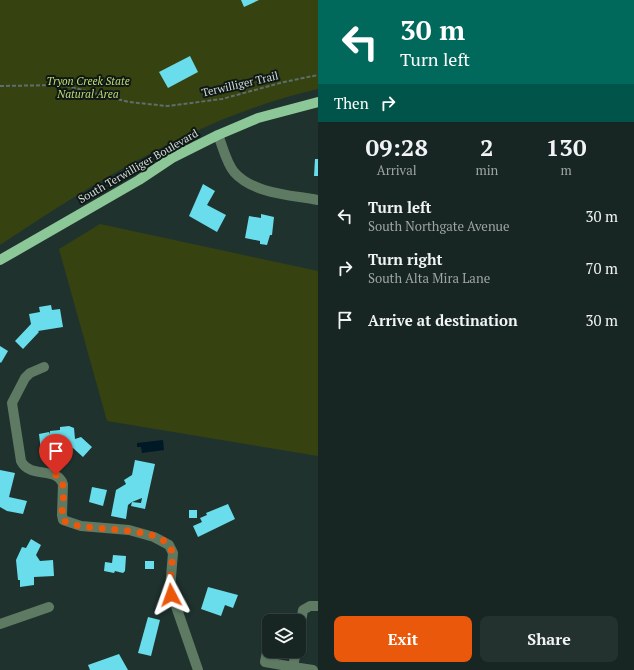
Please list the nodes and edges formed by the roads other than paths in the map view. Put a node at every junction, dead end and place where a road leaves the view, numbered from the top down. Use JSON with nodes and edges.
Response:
{"nodes":[{"id":1,"x":318,"y":102,"type":"edge"},
{"id":2,"x":218,"y":135,"type":"junction"},
{"id":3,"x":318,"y":200,"type":"edge"},
{"id":4,"x":0,"y":260,"type":"edge"},
{"id":5,"x":44,"y":367,"type":"dead end"},
{"id":6,"x":318,"y":606,"type":"edge"},
{"id":7,"x":49,"y":607,"type":"dead end"},
{"id":8,"x":302,"y":614,"type":"edge"},
{"id":9,"x":0,"y":624,"type":"edge"},
{"id":10,"x":266,"y":658,"type":"edge"},
{"id":11,"x":295,"y":658,"type":"edge"},
{"id":12,"x":293,"y":667,"type":"junction"},
{"id":13,"x":198,"y":670,"type":"edge"},
{"id":14,"x":313,"y":670,"type":"edge"}],
"edges":[{"from":1,"to":2,"type":"main road","name":"South Terwilliger Boulevard"},
{"from":2,"to":3,"type":"street"},
{"from":2,"to":4,"type":"main road","name":"South Terwilliger Boulevard"},
{"from":5,"to":13,"type":"street"},
{"from":6,"to":8,"type":"street"},
{"from":7,"to":9,"type":"street"},
{"from":10,"to":12,"type":"street"},
{"from":11,"to":12,"type":"street"},
{"from":12,"to":14,"type":"street"}]}
